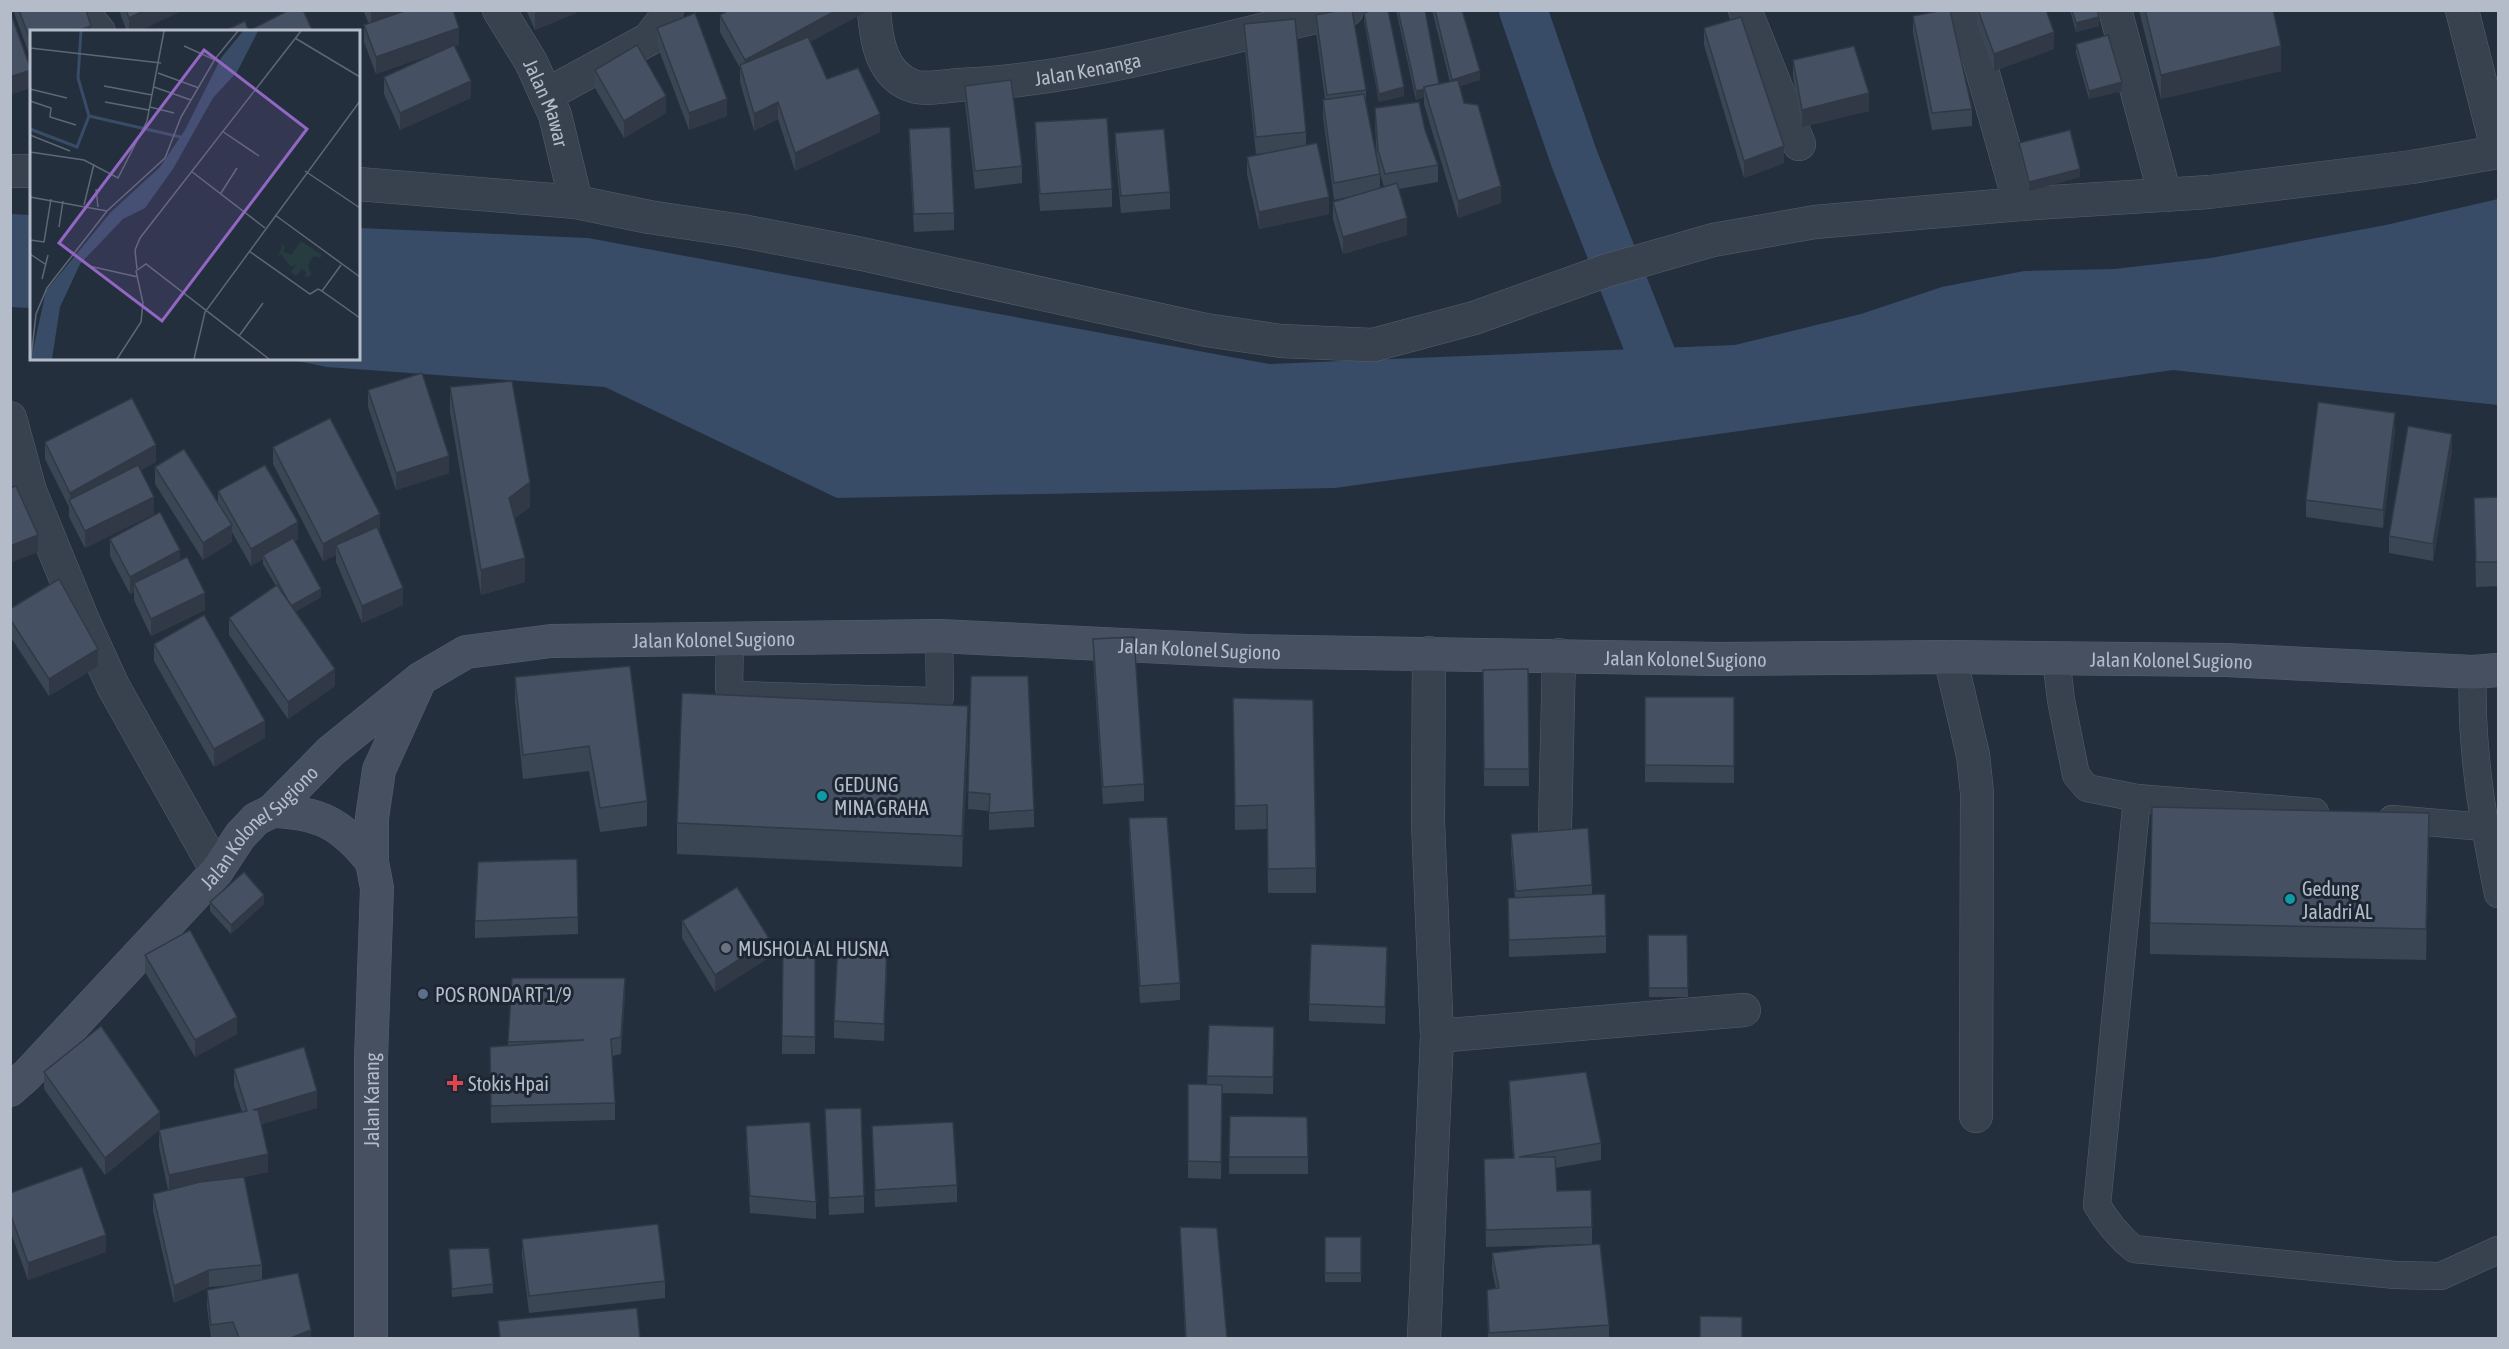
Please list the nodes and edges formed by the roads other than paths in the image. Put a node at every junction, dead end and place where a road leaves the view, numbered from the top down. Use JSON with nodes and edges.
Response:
{"nodes":[{"id":1,"x":499,"y":10,"type":"edge"},
{"id":2,"x":668,"y":10,"type":"edge"},
{"id":3,"x":874,"y":10,"type":"edge"},
{"id":4,"x":1347,"y":10,"type":"edge"},
{"id":5,"x":1745,"y":10,"type":"edge"},
{"id":6,"x":1965,"y":10,"type":"edge"},
{"id":7,"x":2115,"y":10,"type":"edge"},
{"id":8,"x":2462,"y":10,"type":"edge"},
{"id":9,"x":546,"y":95,"type":"junction"},
{"id":10,"x":1798,"y":144,"type":"dead end"},
{"id":11,"x":2498,"y":152,"type":"edge"},
{"id":12,"x":10,"y":171,"type":"edge"},
{"id":13,"x":30,"y":171,"type":"edge"},
{"id":14,"x":360,"y":184,"type":"edge"},
{"id":15,"x":2165,"y":195,"type":"junction"},
{"id":16,"x":576,"y":202,"type":"junction"},
{"id":17,"x":2020,"y":204,"type":"junction"},
{"id":18,"x":10,"y":418,"type":"edge"},
{"id":19,"x":939,"y":636,"type":"junction"},
{"id":20,"x":729,"y":638,"type":"junction"},
{"id":21,"x":1429,"y":653,"type":"junction"},
{"id":22,"x":1558,"y":655,"type":"junction"},
{"id":23,"x":1950,"y":657,"type":"junction"},
{"id":24,"x":2056,"y":658,"type":"junction"},
{"id":25,"x":2486,"y":671,"type":"edge"},
{"id":26,"x":420,"y":679,"type":"junction"},
{"id":27,"x":2138,"y":798,"type":"junction"},
{"id":28,"x":272,"y":811,"type":"junction"},
{"id":29,"x":2334,"y":814,"type":"edge"},
{"id":30,"x":2369,"y":817,"type":"edge"},
{"id":31,"x":2484,"y":826,"type":"junction"},
{"id":32,"x":1555,"y":828,"type":"edge"},
{"id":33,"x":372,"y":862,"type":"junction"},
{"id":34,"x":217,"y":871,"type":"junction"},
{"id":35,"x":2499,"y":894,"type":"edge"},
{"id":36,"x":1744,"y":1010,"type":"dead end"},
{"id":37,"x":1437,"y":1036,"type":"junction"},
{"id":38,"x":10,"y":1090,"type":"edge"},
{"id":39,"x":1976,"y":1116,"type":"dead end"},
{"id":40,"x":2499,"y":1250,"type":"edge"},
{"id":41,"x":371,"y":1338,"type":"edge"},
{"id":42,"x":1424,"y":1338,"type":"edge"}],
"edges":[{"from":1,"to":9,"type":"street","name":"Jalan Mawar"},
{"from":2,"to":9,"type":"street"},
{"from":3,"to":4,"type":"street","name":"Jalan Kenanga"},
{"from":5,"to":10,"type":"street"},
{"from":6,"to":17,"type":"street"},
{"from":7,"to":15,"type":"street"},
{"from":8,"to":11,"type":"street"},
{"from":9,"to":16,"type":"street","name":"Jalan Mawar"},
{"from":11,"to":15,"type":"street"},
{"from":12,"to":13,"type":"street"},
{"from":14,"to":16,"type":"street"},
{"from":15,"to":17,"type":"street"},
{"from":16,"to":17,"type":"street"},
{"from":18,"to":34,"type":"street"},
{"from":19,"to":20,"type":"street","name":"Jalan Kolonel Sugiono"},
{"from":19,"to":20,"type":"lane"},
{"from":19,"to":21,"type":"street","name":"Jalan Kolonel Sugiono"},
{"from":20,"to":26,"type":"street","name":"Jalan Kolonel Sugiono"},
{"from":21,"to":22,"type":"street","name":"Jalan Kolonel Sugiono"},
{"from":21,"to":37,"type":"street"},
{"from":22,"to":23,"type":"street","name":"Jalan Kolonel Sugiono"},
{"from":22,"to":32,"type":"street"},
{"from":23,"to":24,"type":"street","name":"Jalan Kolonel Sugiono"},
{"from":23,"to":39,"type":"street"},
{"from":24,"to":25,"type":"street","name":"Jalan Kolonel Sugiono"},
{"from":24,"to":27,"type":"lane"},
{"from":25,"to":31,"type":"lane"},
{"from":26,"to":28,"type":"street","name":"Jalan Kolonel Sugiono"},
{"from":26,"to":33,"type":"street","name":"Jalan Karang"},
{"from":27,"to":29,"type":"lane"},
{"from":27,"to":40,"type":"lane"},
{"from":28,"to":33,"type":"street"},
{"from":28,"to":34,"type":"street","name":"Jalan Kolonel Sugiono"},
{"from":30,"to":31,"type":"lane"},
{"from":31,"to":35,"type":"lane"},
{"from":33,"to":41,"type":"street","name":"Jalan Karang"},
{"from":34,"to":38,"type":"street","name":"Jalan Kolonel Sugiono"},
{"from":36,"to":37,"type":"street"},
{"from":37,"to":42,"type":"street"}]}
